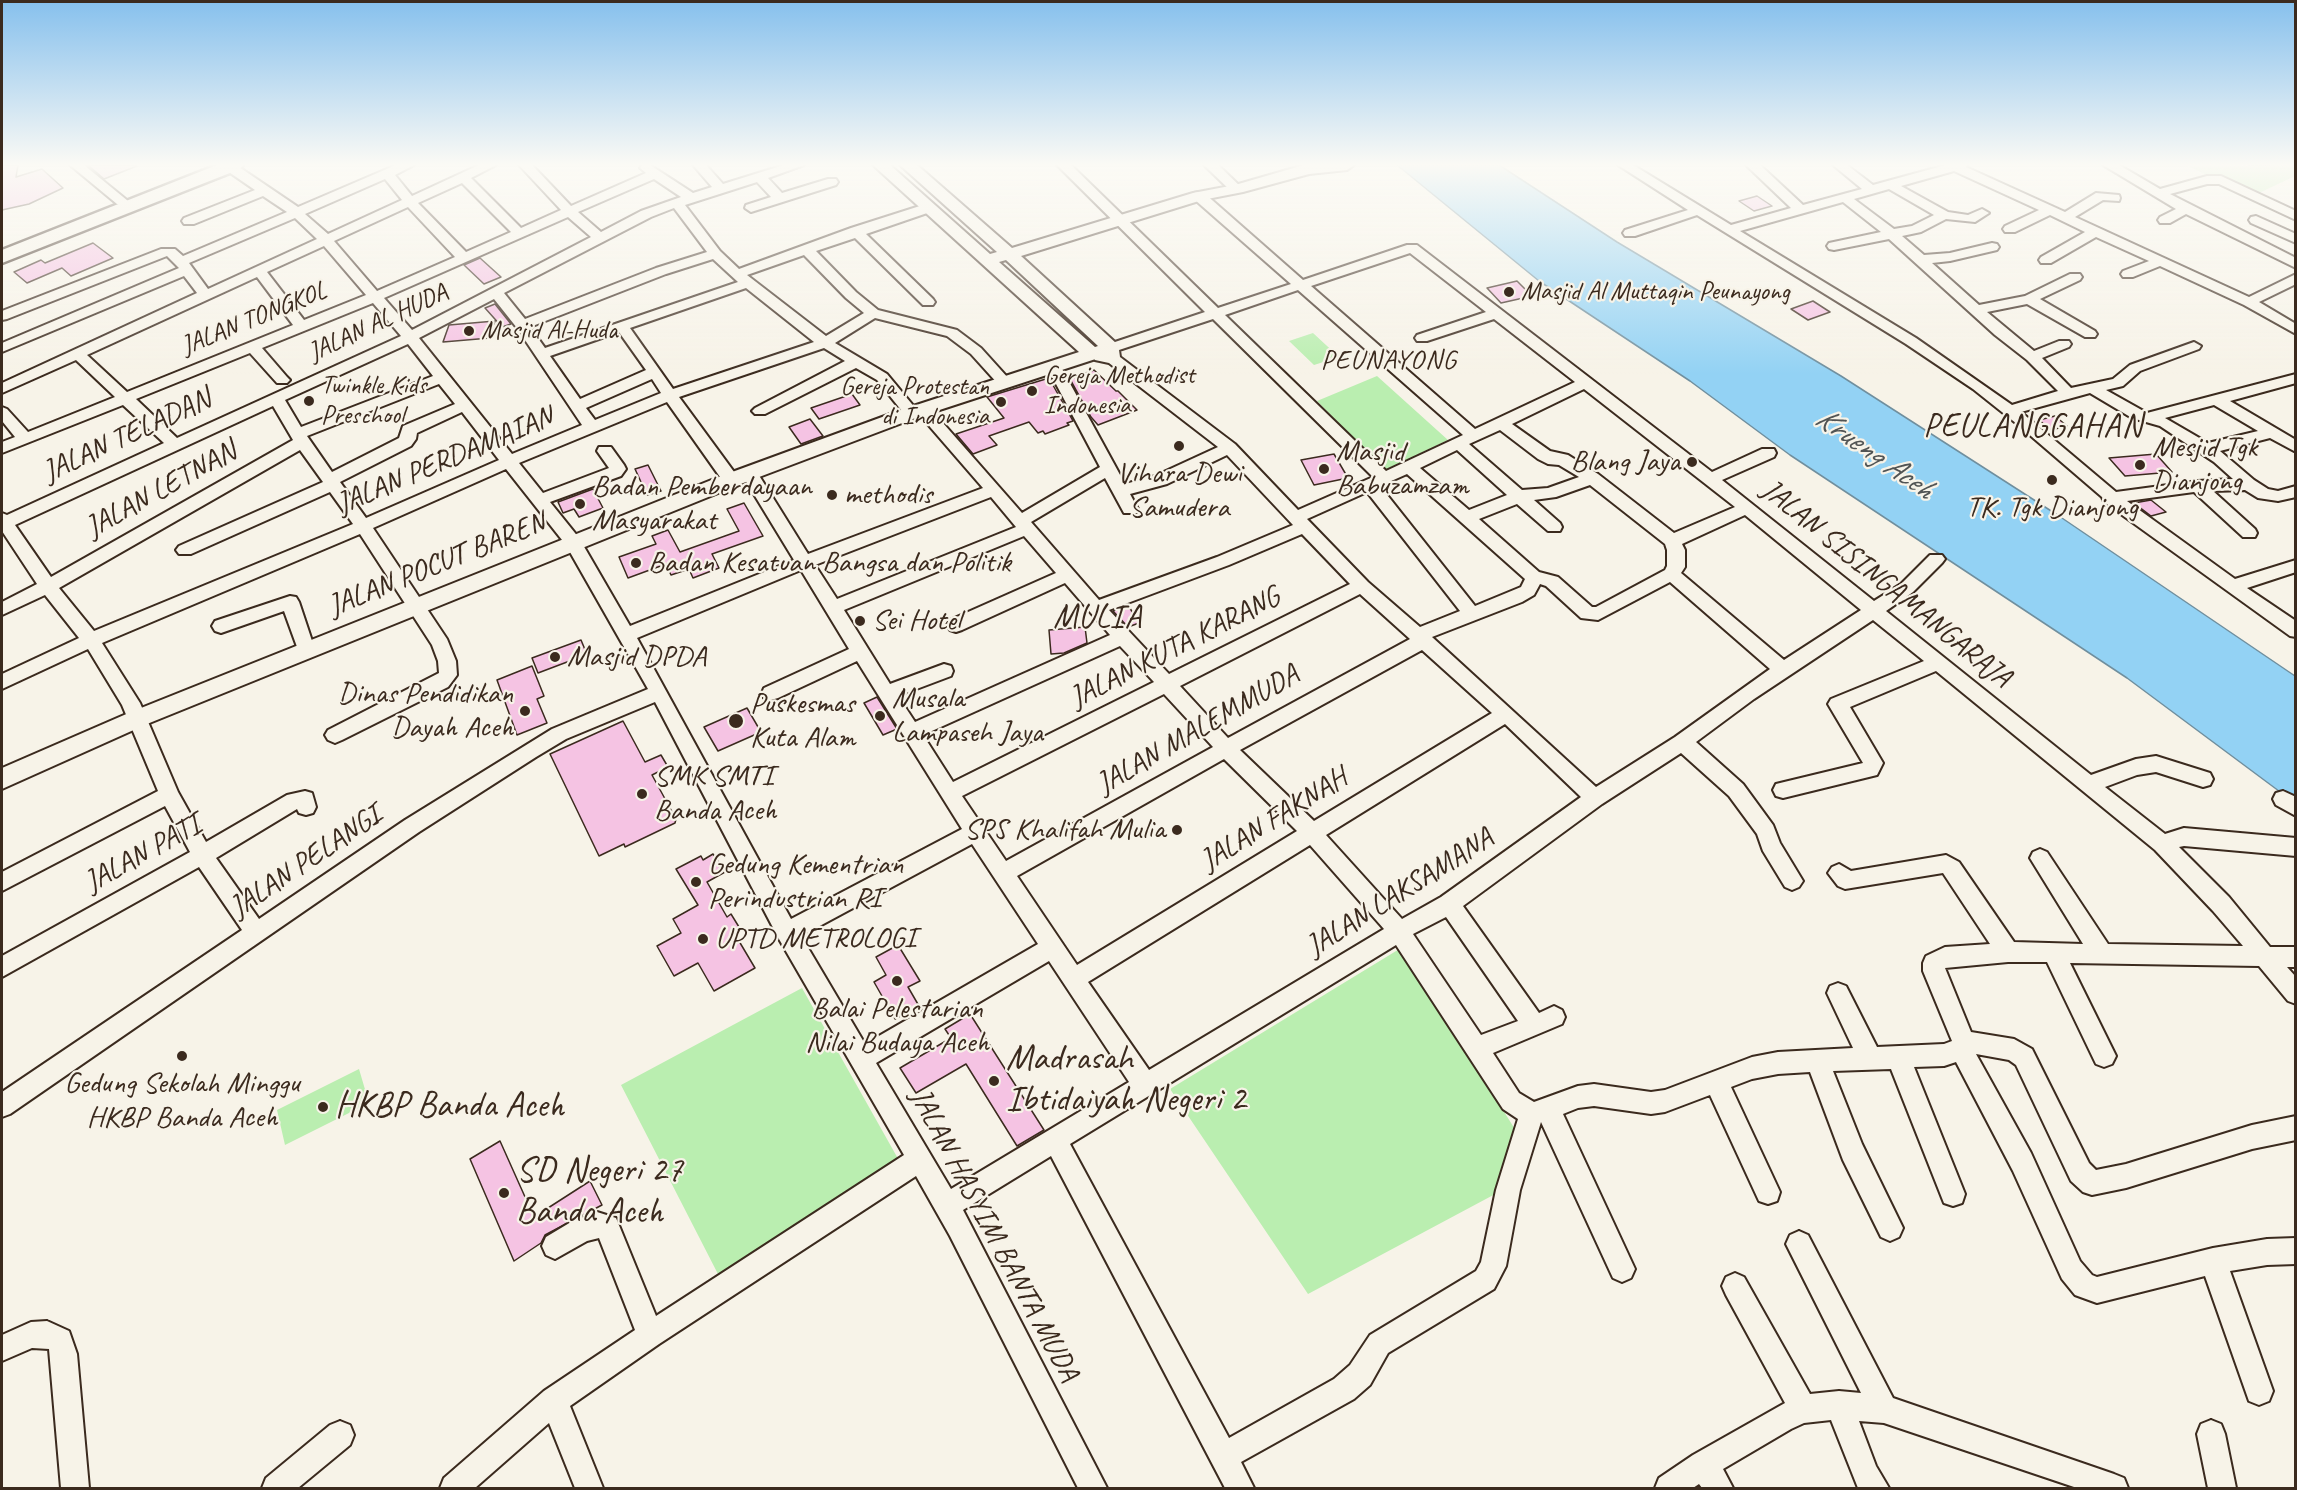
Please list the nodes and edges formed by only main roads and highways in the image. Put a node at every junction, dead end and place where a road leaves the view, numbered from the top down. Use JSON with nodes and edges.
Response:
{"nodes":[{"id":1,"x":36,"y":235,"type":"edge"},
{"id":2,"x":57,"y":235,"type":"edge"},
{"id":3,"x":957,"y":235,"type":"edge"},
{"id":4,"x":986,"y":235,"type":"edge"},
{"id":5,"x":1070,"y":235,"type":"edge"},
{"id":6,"x":2,"y":248,"type":"edge"},
{"id":7,"x":1009,"y":254,"type":"junction"},
{"id":8,"x":2,"y":257,"type":"edge"},
{"id":9,"x":986,"y":261,"type":"junction"},
{"id":10,"x":1106,"y":354,"type":"junction"},
{"id":11,"x":2,"y":779,"type":"edge"}],
"edges":[{"from":1,"to":6,"type":"highway"},
{"from":2,"to":8,"type":"highway"},
{"from":3,"to":9,"type":"main road"},
{"from":4,"to":7,"type":"main road"},
{"from":5,"to":7,"type":"main road"},
{"from":7,"to":9,"type":"main road"},
{"from":7,"to":10,"type":"main road"},
{"from":9,"to":10,"type":"main road"},
{"from":10,"to":11,"type":"main road","name":"JALAN POCUT BAREN"}]}
